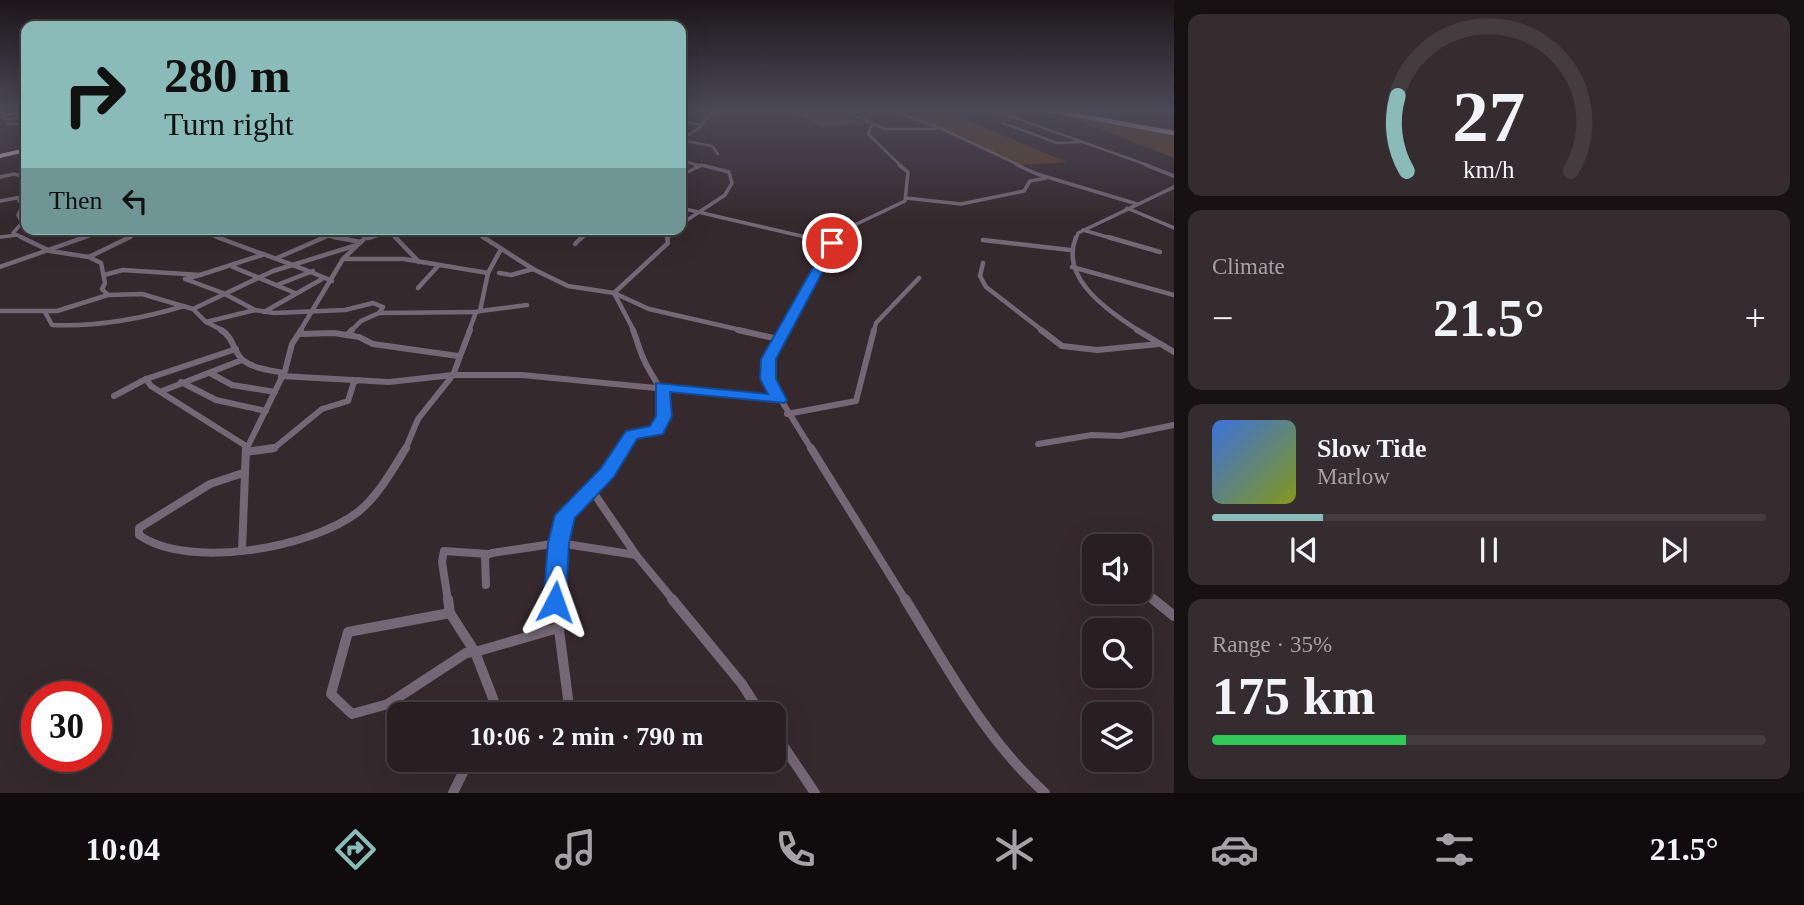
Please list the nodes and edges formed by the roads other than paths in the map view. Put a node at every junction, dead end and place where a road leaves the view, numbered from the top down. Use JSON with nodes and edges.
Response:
{"nodes":[{"id":1,"x":712,"y":146,"type":"edge"},
{"id":2,"x":878,"y":146,"type":"edge"},
{"id":3,"x":980,"y":146,"type":"edge"},
{"id":4,"x":1098,"y":146,"type":"edge"},
{"id":5,"x":21,"y":152,"type":"edge"},
{"id":6,"x":718,"y":154,"type":"dead end"},
{"id":7,"x":0,"y":158,"type":"edge"},
{"id":8,"x":686,"y":161,"type":"edge"},
{"id":9,"x":701,"y":165,"type":"junction"},
{"id":10,"x":686,"y":172,"type":"edge"},
{"id":11,"x":21,"y":176,"type":"edge"},
{"id":12,"x":1174,"y":176,"type":"edge"},
{"id":13,"x":0,"y":177,"type":"edge"},
{"id":14,"x":1048,"y":177,"type":"junction"},
{"id":15,"x":1174,"y":187,"type":"edge"},
{"id":16,"x":21,"y":198,"type":"edge"},
{"id":17,"x":906,"y":198,"type":"junction"},
{"id":18,"x":0,"y":201,"type":"edge"},
{"id":19,"x":1137,"y":204,"type":"junction"},
{"id":20,"x":1127,"y":208,"type":"junction"},
{"id":21,"x":686,"y":209,"type":"edge"},
{"id":22,"x":696,"y":212,"type":"junction"},
{"id":23,"x":686,"y":220,"type":"edge"},
{"id":24,"x":21,"y":224,"type":"edge"},
{"id":25,"x":1174,"y":228,"type":"edge"},
{"id":26,"x":1083,"y":230,"type":"junction"},
{"id":27,"x":18,"y":235,"type":"junction"},
{"id":28,"x":92,"y":235,"type":"edge"},
{"id":29,"x":134,"y":235,"type":"edge"},
{"id":30,"x":211,"y":235,"type":"edge"},
{"id":31,"x":324,"y":235,"type":"edge"},
{"id":32,"x":370,"y":235,"type":"edge"},
{"id":33,"x":387,"y":235,"type":"edge"},
{"id":34,"x":394,"y":235,"type":"edge"},
{"id":35,"x":480,"y":235,"type":"edge"},
{"id":36,"x":585,"y":235,"type":"edge"},
{"id":37,"x":668,"y":235,"type":"edge"},
{"id":38,"x":329,"y":236,"type":"junction"},
{"id":39,"x":0,"y":237,"type":"edge"},
{"id":40,"x":368,"y":238,"type":"junction"},
{"id":41,"x":983,"y":240,"type":"dead end"},
{"id":42,"x":359,"y":243,"type":"junction"},
{"id":43,"x":832,"y":243,"type":"junction"},
{"id":44,"x":575,"y":244,"type":"dead end"},
{"id":45,"x":501,"y":249,"type":"junction"},
{"id":46,"x":1070,"y":250,"type":"junction"},
{"id":47,"x":50,"y":251,"type":"junction"},
{"id":48,"x":411,"y":251,"type":"junction"},
{"id":49,"x":1160,"y":251,"type":"dead end"},
{"id":50,"x":261,"y":254,"type":"junction"},
{"id":51,"x":89,"y":257,"type":"junction"},
{"id":52,"x":275,"y":258,"type":"junction"},
{"id":53,"x":343,"y":259,"type":"junction"},
{"id":54,"x":401,"y":259,"type":"junction"},
{"id":55,"x":419,"y":262,"type":"junction"},
{"id":56,"x":293,"y":263,"type":"junction"},
{"id":57,"x":983,"y":263,"type":"dead end"},
{"id":58,"x":438,"y":266,"type":"junction"},
{"id":59,"x":0,"y":267,"type":"edge"},
{"id":60,"x":233,"y":267,"type":"junction"},
{"id":61,"x":1072,"y":267,"type":"junction"},
{"id":62,"x":533,"y":269,"type":"junction"},
{"id":63,"x":313,"y":271,"type":"junction"},
{"id":64,"x":103,"y":273,"type":"junction"},
{"id":65,"x":488,"y":273,"type":"junction"},
{"id":66,"x":499,"y":273,"type":"dead end"},
{"id":67,"x":200,"y":275,"type":"junction"},
{"id":68,"x":257,"y":278,"type":"junction"},
{"id":69,"x":919,"y":278,"type":"dead end"},
{"id":70,"x":323,"y":279,"type":"junction"},
{"id":71,"x":332,"y":281,"type":"junction"},
{"id":72,"x":277,"y":285,"type":"junction"},
{"id":73,"x":418,"y":288,"type":"dead end"},
{"id":74,"x":223,"y":293,"type":"junction"},
{"id":75,"x":295,"y":293,"type":"junction"},
{"id":76,"x":614,"y":293,"type":"junction"},
{"id":77,"x":108,"y":295,"type":"junction"},
{"id":78,"x":1174,"y":295,"type":"edge"},
{"id":79,"x":527,"y":305,"type":"dead end"},
{"id":80,"x":184,"y":306,"type":"junction"},
{"id":81,"x":0,"y":310,"type":"edge"},
{"id":82,"x":192,"y":310,"type":"junction"},
{"id":83,"x":255,"y":310,"type":"junction"},
{"id":84,"x":45,"y":312,"type":"junction"},
{"id":85,"x":264,"y":312,"type":"junction"},
{"id":86,"x":311,"y":312,"type":"junction"},
{"id":87,"x":478,"y":312,"type":"junction"},
{"id":88,"x":379,"y":313,"type":"junction"},
{"id":89,"x":206,"y":323,"type":"junction"},
{"id":90,"x":300,"y":334,"type":"junction"},
{"id":91,"x":347,"y":335,"type":"junction"},
{"id":92,"x":778,"y":340,"type":"junction"},
{"id":93,"x":1159,"y":344,"type":"junction"},
{"id":94,"x":236,"y":349,"type":"junction"},
{"id":95,"x":1174,"y":352,"type":"edge"},
{"id":96,"x":458,"y":356,"type":"junction"},
{"id":97,"x":242,"y":360,"type":"junction"},
{"id":98,"x":210,"y":373,"type":"junction"},
{"id":99,"x":282,"y":374,"type":"junction"},
{"id":100,"x":453,"y":375,"type":"junction"},
{"id":101,"x":145,"y":379,"type":"junction"},
{"id":102,"x":360,"y":380,"type":"junction"},
{"id":103,"x":181,"y":382,"type":"junction"},
{"id":104,"x":661,"y":386,"type":"junction"},
{"id":105,"x":162,"y":390,"type":"junction"},
{"id":106,"x":275,"y":392,"type":"junction"},
{"id":107,"x":114,"y":396,"type":"dead end"},
{"id":108,"x":779,"y":400,"type":"junction"},
{"id":109,"x":266,"y":411,"type":"junction"},
{"id":110,"x":787,"y":414,"type":"junction"},
{"id":111,"x":1174,"y":425,"type":"edge"},
{"id":112,"x":1038,"y":444,"type":"dead end"},
{"id":113,"x":246,"y":449,"type":"junction"},
{"id":114,"x":243,"y":473,"type":"junction"},
{"id":115,"x":591,"y":489,"type":"junction"},
{"id":116,"x":559,"y":543,"type":"junction"},
{"id":117,"x":242,"y":551,"type":"junction"},
{"id":118,"x":488,"y":554,"type":"junction"},
{"id":119,"x":636,"y":555,"type":"junction"},
{"id":120,"x":486,"y":585,"type":"dead end"},
{"id":121,"x":1152,"y":598,"type":"edge"},
{"id":122,"x":450,"y":613,"type":"junction"},
{"id":123,"x":1174,"y":616,"type":"edge"},
{"id":124,"x":558,"y":628,"type":"junction"},
{"id":125,"x":475,"y":652,"type":"junction"},
{"id":126,"x":494,"y":702,"type":"edge"},
{"id":127,"x":568,"y":702,"type":"edge"},
{"id":128,"x":753,"y":702,"type":"edge"},
{"id":129,"x":786,"y":750,"type":"edge"},
{"id":130,"x":463,"y":772,"type":"edge"},
{"id":131,"x":453,"y":793,"type":"edge"},
{"id":132,"x":815,"y":793,"type":"edge"},
{"id":133,"x":1045,"y":793,"type":"edge"}],
"edges":[{"from":1,"to":6,"type":"street"},
{"from":2,"to":17,"type":"street"},
{"from":3,"to":14,"type":"street"},
{"from":4,"to":12,"type":"street"},
{"from":5,"to":7,"type":"highway"},
{"from":8,"to":9,"type":"street"},
{"from":9,"to":10,"type":"street"},
{"from":9,"to":22,"type":"street"},
{"from":11,"to":13,"type":"street"},
{"from":14,"to":17,"type":"street"},
{"from":14,"to":19,"type":"street"},
{"from":15,"to":19,"type":"street"},
{"from":16,"to":18,"type":"street"},
{"from":17,"to":43,"type":"street"},
{"from":19,"to":20,"type":"street"},
{"from":20,"to":25,"type":"street"},
{"from":20,"to":26,"type":"street"},
{"from":21,"to":22,"type":"street"},
{"from":22,"to":23,"type":"street"},
{"from":22,"to":43,"type":"street"},
{"from":24,"to":27,"type":"street"},
{"from":26,"to":46,"type":"street"},
{"from":26,"to":49,"type":"street"},
{"from":27,"to":39,"type":"street"},
{"from":27,"to":47,"type":"street"},
{"from":28,"to":47,"type":"street"},
{"from":29,"to":51,"type":"street"},
{"from":30,"to":50,"type":"street"},
{"from":31,"to":38,"type":"street"},
{"from":32,"to":40,"type":"street"},
{"from":33,"to":40,"type":"street"},
{"from":34,"to":48,"type":"street"},
{"from":35,"to":45,"type":"street"},
{"from":36,"to":44,"type":"street"},
{"from":37,"to":76,"type":"street"},
{"from":38,"to":42,"type":"street"},
{"from":38,"to":52,"type":"street"},
{"from":40,"to":42,"type":"street"},
{"from":41,"to":46,"type":"street"},
{"from":42,"to":53,"type":"street"},
{"from":42,"to":56,"type":"street"},
{"from":43,"to":92,"type":"street"},
{"from":45,"to":62,"type":"street"},
{"from":45,"to":65,"type":"street"},
{"from":46,"to":61,"type":"street"},
{"from":47,"to":51,"type":"street"},
{"from":47,"to":59,"type":"street"},
{"from":48,"to":54,"type":"street"},
{"from":48,"to":55,"type":"street"},
{"from":50,"to":52,"type":"street"},
{"from":50,"to":60,"type":"street"},
{"from":51,"to":64,"type":"street"},
{"from":52,"to":56,"type":"street"},
{"from":53,"to":54,"type":"street"},
{"from":53,"to":71,"type":"street"},
{"from":54,"to":55,"type":"street"},
{"from":55,"to":58,"type":"street"},
{"from":56,"to":63,"type":"street"},
{"from":56,"to":68,"type":"street"},
{"from":57,"to":93,"type":"street"},
{"from":58,"to":65,"type":"street"},
{"from":58,"to":73,"type":"street"},
{"from":60,"to":67,"type":"street"},
{"from":60,"to":68,"type":"street"},
{"from":61,"to":78,"type":"street"},
{"from":61,"to":93,"type":"street"},
{"from":62,"to":66,"type":"street"},
{"from":62,"to":76,"type":"street"},
{"from":63,"to":70,"type":"street"},
{"from":63,"to":72,"type":"street"},
{"from":64,"to":67,"type":"street"},
{"from":64,"to":77,"type":"street"},
{"from":65,"to":87,"type":"street"},
{"from":67,"to":74,"type":"street"},
{"from":68,"to":72,"type":"street"},
{"from":68,"to":74,"type":"street"},
{"from":69,"to":110,"type":"street"},
{"from":70,"to":71,"type":"street"},
{"from":70,"to":75,"type":"street"},
{"from":71,"to":86,"type":"street"},
{"from":72,"to":75,"type":"street"},
{"from":74,"to":82,"type":"street"},
{"from":74,"to":83,"type":"street"},
{"from":75,"to":85,"type":"street"},
{"from":76,"to":92,"type":"street"},
{"from":76,"to":104,"type":"street"},
{"from":77,"to":80,"type":"street"},
{"from":77,"to":84,"type":"street"},
{"from":79,"to":87,"type":"street"},
{"from":80,"to":82,"type":"street"},
{"from":80,"to":84,"type":"street"},
{"from":81,"to":84,"type":"street"},
{"from":82,"to":89,"type":"street"},
{"from":83,"to":85,"type":"street"},
{"from":83,"to":89,"type":"street"},
{"from":85,"to":86,"type":"street"},
{"from":86,"to":88,"type":"street"},
{"from":86,"to":90,"type":"street"},
{"from":87,"to":88,"type":"street"},
{"from":87,"to":96,"type":"street"},
{"from":88,"to":91,"type":"street"},
{"from":89,"to":94,"type":"street"},
{"from":90,"to":91,"type":"street"},
{"from":90,"to":99,"type":"street"},
{"from":91,"to":96,"type":"street"},
{"from":92,"to":108,"type":"street"},
{"from":93,"to":95,"type":"street"},
{"from":94,"to":97,"type":"street"},
{"from":94,"to":101,"type":"street"},
{"from":96,"to":100,"type":"street"},
{"from":97,"to":98,"type":"street"},
{"from":97,"to":99,"type":"street"},
{"from":98,"to":103,"type":"street"},
{"from":98,"to":106,"type":"street"},
{"from":99,"to":102,"type":"street"},
{"from":99,"to":106,"type":"street"},
{"from":100,"to":102,"type":"street"},
{"from":100,"to":104,"type":"street"},
{"from":100,"to":117,"type":"street"},
{"from":101,"to":105,"type":"street"},
{"from":101,"to":107,"type":"street"},
{"from":102,"to":113,"type":"street"},
{"from":103,"to":105,"type":"street"},
{"from":103,"to":109,"type":"street"},
{"from":104,"to":108,"type":"street"},
{"from":104,"to":115,"type":"street"},
{"from":105,"to":113,"type":"street"},
{"from":106,"to":109,"type":"street"},
{"from":108,"to":110,"type":"street"},
{"from":109,"to":113,"type":"street"},
{"from":110,"to":133,"type":"street"},
{"from":111,"to":112,"type":"street"},
{"from":113,"to":114,"type":"street"},
{"from":114,"to":117,"type":"street"},
{"from":114,"to":117,"type":"street"},
{"from":115,"to":116,"type":"street"},
{"from":115,"to":119,"type":"street"},
{"from":116,"to":118,"type":"street"},
{"from":116,"to":119,"type":"street"},
{"from":116,"to":124,"type":"street"},
{"from":118,"to":120,"type":"street"},
{"from":118,"to":122,"type":"street"},
{"from":119,"to":128,"type":"street"},
{"from":121,"to":123,"type":"street"},
{"from":122,"to":125,"type":"street"},
{"from":122,"to":125,"type":"street"},
{"from":124,"to":125,"type":"street"},
{"from":124,"to":127,"type":"street"},
{"from":125,"to":126,"type":"street"},
{"from":129,"to":132,"type":"street"},
{"from":130,"to":131,"type":"street"}]}
